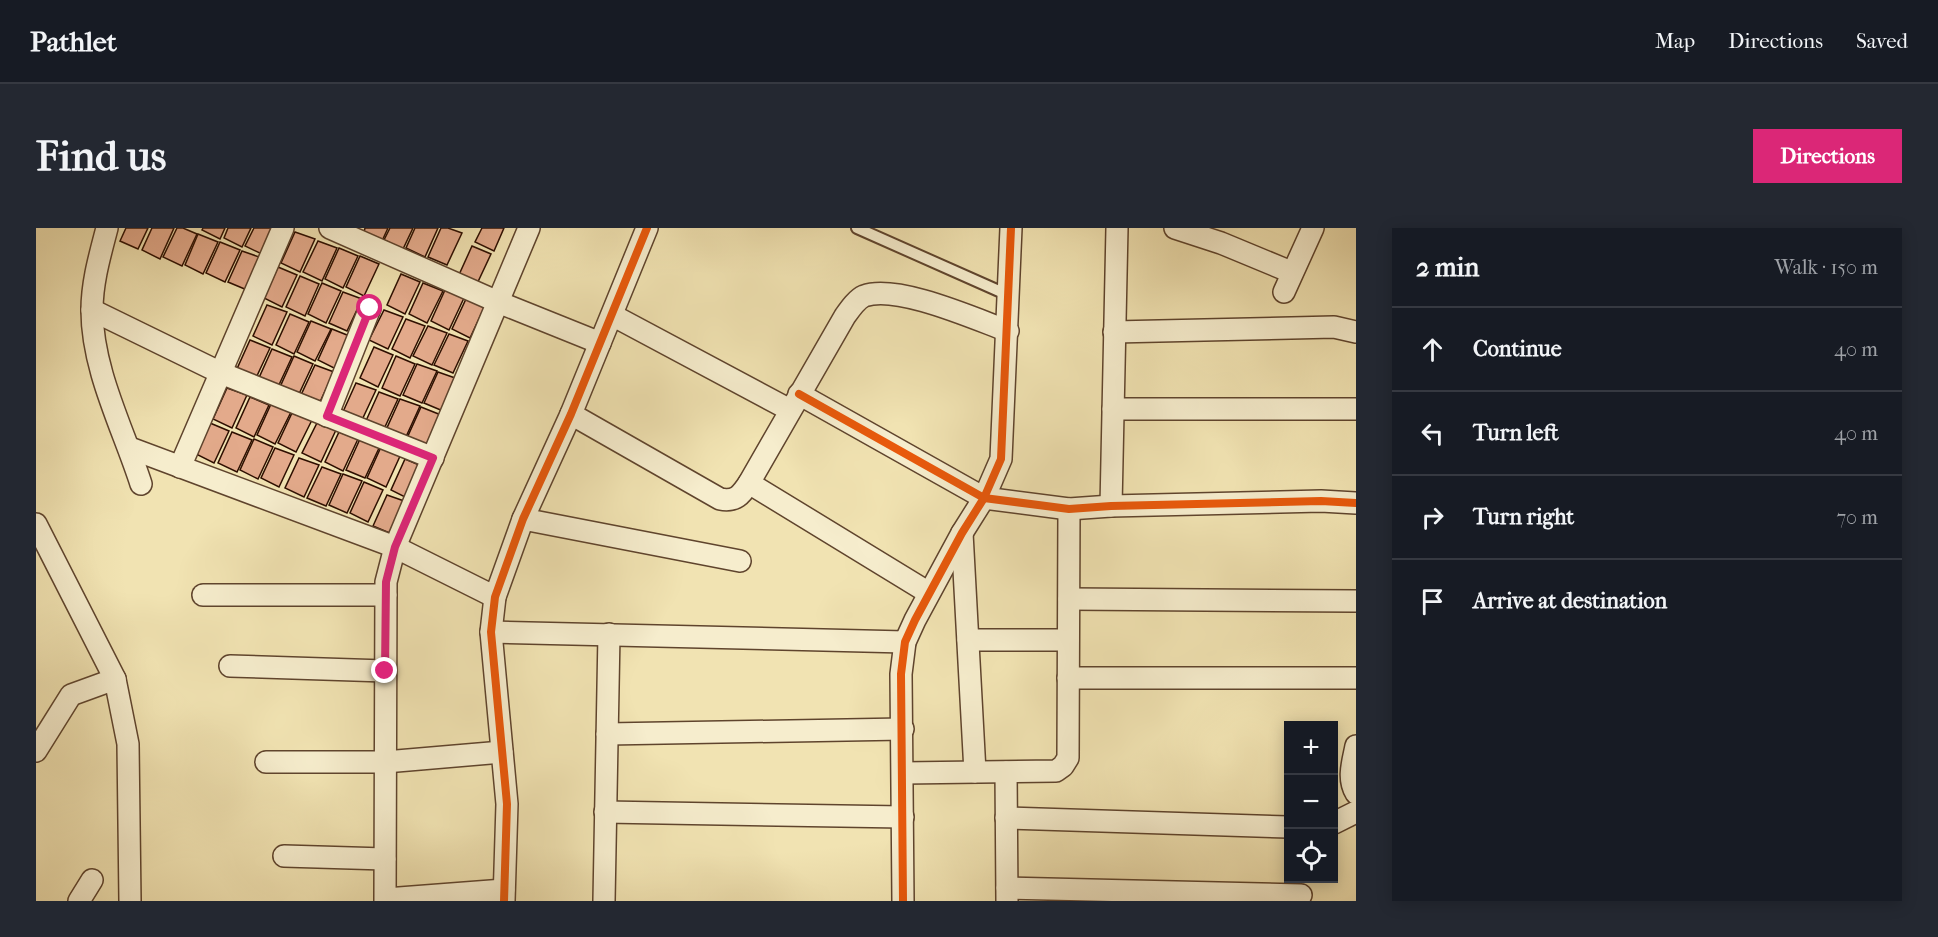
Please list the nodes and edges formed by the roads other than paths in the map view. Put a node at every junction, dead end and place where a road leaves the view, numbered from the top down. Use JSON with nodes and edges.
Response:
{"nodes":[{"id":1,"x":107,"y":228,"type":"edge"},
{"id":2,"x":283,"y":228,"type":"edge"},
{"id":3,"x":330,"y":228,"type":"edge"},
{"id":4,"x":529,"y":228,"type":"edge"},
{"id":5,"x":647,"y":228,"type":"edge"},
{"id":6,"x":857,"y":228,"type":"edge"},
{"id":7,"x":1011,"y":228,"type":"edge"},
{"id":8,"x":1117,"y":228,"type":"edge"},
{"id":9,"x":1175,"y":228,"type":"edge"},
{"id":10,"x":1313,"y":228,"type":"edge"},
{"id":11,"x":1292,"y":272,"type":"junction"},
{"id":12,"x":1284,"y":292,"type":"dead end"},
{"id":13,"x":1008,"y":295,"type":"junction"},
{"id":14,"x":498,"y":302,"type":"junction"},
{"id":15,"x":370,"y":308,"type":"dead end"},
{"id":16,"x":92,"y":310,"type":"junction"},
{"id":17,"x":612,"y":315,"type":"junction"},
{"id":18,"x":1008,"y":330,"type":"junction"},
{"id":19,"x":1356,"y":331,"type":"edge"},
{"id":20,"x":1114,"y":332,"type":"junction"},
{"id":21,"x":600,"y":343,"type":"junction"},
{"id":22,"x":221,"y":373,"type":"junction"},
{"id":23,"x":795,"y":402,"type":"junction"},
{"id":24,"x":1113,"y":409,"type":"junction"},
{"id":25,"x":1356,"y":409,"type":"edge"},
{"id":26,"x":571,"y":414,"type":"junction"},
{"id":27,"x":327,"y":416,"type":"junction"},
{"id":28,"x":130,"y":448,"type":"junction"},
{"id":29,"x":433,"y":458,"type":"junction"},
{"id":30,"x":180,"y":467,"type":"junction"},
{"id":31,"x":141,"y":483,"type":"dead end"},
{"id":32,"x":749,"y":483,"type":"junction"},
{"id":33,"x":984,"y":498,"type":"junction"},
{"id":34,"x":1356,"y":503,"type":"edge"},
{"id":35,"x":1111,"y":506,"type":"junction"},
{"id":36,"x":1069,"y":509,"type":"junction"},
{"id":37,"x":523,"y":519,"type":"junction"},
{"id":38,"x":37,"y":530,"type":"edge"},
{"id":39,"x":962,"y":533,"type":"junction"},
{"id":40,"x":395,"y":547,"type":"junction"},
{"id":41,"x":740,"y":561,"type":"dead end"},
{"id":42,"x":929,"y":593,"type":"junction"},
{"id":43,"x":203,"y":594,"type":"dead end"},
{"id":44,"x":386,"y":595,"type":"junction"},
{"id":45,"x":495,"y":597,"type":"junction"},
{"id":46,"x":1069,"y":599,"type":"junction"},
{"id":47,"x":1356,"y":601,"type":"edge"},
{"id":48,"x":491,"y":632,"type":"junction"},
{"id":49,"x":609,"y":634,"type":"junction"},
{"id":50,"x":968,"y":639,"type":"junction"},
{"id":51,"x":1068,"y":640,"type":"junction"},
{"id":52,"x":905,"y":642,"type":"junction"},
{"id":53,"x":230,"y":666,"type":"dead end"},
{"id":54,"x":385,"y":671,"type":"junction"},
{"id":55,"x":1068,"y":678,"type":"junction"},
{"id":56,"x":1356,"y":678,"type":"edge"},
{"id":57,"x":115,"y":679,"type":"junction"},
{"id":58,"x":903,"y":729,"type":"junction"},
{"id":59,"x":607,"y":734,"type":"junction"},
{"id":60,"x":1356,"y":746,"type":"edge"},
{"id":61,"x":36,"y":751,"type":"edge"},
{"id":62,"x":502,"y":752,"type":"junction"},
{"id":63,"x":266,"y":762,"type":"dead end"},
{"id":64,"x":385,"y":762,"type":"junction"},
{"id":65,"x":975,"y":772,"type":"junction"},
{"id":66,"x":1005,"y":772,"type":"junction"},
{"id":67,"x":903,"y":773,"type":"junction"},
{"id":68,"x":1356,"y":792,"type":"edge"},
{"id":69,"x":605,"y":812,"type":"junction"},
{"id":70,"x":1356,"y":812,"type":"edge"},
{"id":71,"x":903,"y":817,"type":"junction"},
{"id":72,"x":1006,"y":818,"type":"junction"},
{"id":73,"x":1338,"y":821,"type":"edge"},
{"id":74,"x":1284,"y":827,"type":"edge"},
{"id":75,"x":284,"y":856,"type":"dead end"},
{"id":76,"x":385,"y":859,"type":"junction"},
{"id":77,"x":92,"y":880,"type":"dead end"},
{"id":78,"x":1303,"y":892,"type":"edge"},
{"id":79,"x":1007,"y":894,"type":"edge"},
{"id":80,"x":504,"y":896,"type":"edge"},
{"id":81,"x":386,"y":900,"type":"edge"},
{"id":82,"x":79,"y":901,"type":"edge"},
{"id":83,"x":130,"y":901,"type":"edge"},
{"id":84,"x":604,"y":901,"type":"edge"},
{"id":85,"x":903,"y":901,"type":"edge"}],
"edges":[{"from":1,"to":16,"type":"street"},
{"from":2,"to":22,"type":"street"},
{"from":3,"to":14,"type":"street"},
{"from":4,"to":14,"type":"street"},
{"from":5,"to":17,"type":"street"},
{"from":6,"to":13,"type":"lane"},
{"from":7,"to":13,"type":"street"},
{"from":8,"to":20,"type":"street"},
{"from":9,"to":11,"type":"street"},
{"from":10,"to":11,"type":"street"},
{"from":11,"to":12,"type":"street"},
{"from":13,"to":18,"type":"street"},
{"from":14,"to":21,"type":"street"},
{"from":14,"to":29,"type":"street"},
{"from":15,"to":27,"type":"street"},
{"from":16,"to":22,"type":"street"},
{"from":16,"to":28,"type":"street"},
{"from":17,"to":21,"type":"street"},
{"from":17,"to":23,"type":"street"},
{"from":18,"to":23,"type":"street"},
{"from":18,"to":33,"type":"street"},
{"from":19,"to":20,"type":"street"},
{"from":20,"to":24,"type":"street"},
{"from":21,"to":26,"type":"street"},
{"from":22,"to":27,"type":"street"},
{"from":22,"to":30,"type":"street"},
{"from":23,"to":32,"type":"street"},
{"from":23,"to":33,"type":"street"},
{"from":24,"to":25,"type":"street"},
{"from":24,"to":35,"type":"street"},
{"from":26,"to":32,"type":"street"},
{"from":26,"to":37,"type":"street"},
{"from":27,"to":29,"type":"street"},
{"from":28,"to":30,"type":"street"},
{"from":28,"to":31,"type":"street"},
{"from":29,"to":40,"type":"street"},
{"from":30,"to":40,"type":"street"},
{"from":32,"to":42,"type":"street"},
{"from":33,"to":36,"type":"street"},
{"from":33,"to":39,"type":"street"},
{"from":34,"to":35,"type":"street"},
{"from":35,"to":36,"type":"street"},
{"from":36,"to":46,"type":"street"},
{"from":37,"to":41,"type":"street"},
{"from":37,"to":45,"type":"street"},
{"from":38,"to":57,"type":"street"},
{"from":39,"to":42,"type":"street"},
{"from":39,"to":50,"type":"street"},
{"from":40,"to":44,"type":"street"},
{"from":40,"to":45,"type":"street"},
{"from":42,"to":52,"type":"street"},
{"from":43,"to":44,"type":"street"},
{"from":44,"to":54,"type":"street"},
{"from":45,"to":48,"type":"street"},
{"from":46,"to":47,"type":"street"},
{"from":46,"to":51,"type":"street"},
{"from":48,"to":49,"type":"street"},
{"from":48,"to":62,"type":"street"},
{"from":49,"to":52,"type":"street"},
{"from":49,"to":59,"type":"street"},
{"from":50,"to":51,"type":"street"},
{"from":50,"to":65,"type":"street"},
{"from":51,"to":55,"type":"street"},
{"from":52,"to":58,"type":"street"},
{"from":53,"to":54,"type":"street"},
{"from":54,"to":64,"type":"street"},
{"from":55,"to":56,"type":"street"},
{"from":55,"to":66,"type":"street"},
{"from":57,"to":61,"type":"street"},
{"from":57,"to":83,"type":"street"},
{"from":58,"to":59,"type":"street"},
{"from":58,"to":67,"type":"street"},
{"from":59,"to":69,"type":"street"},
{"from":60,"to":68,"type":"street"},
{"from":62,"to":64,"type":"street"},
{"from":62,"to":80,"type":"street"},
{"from":63,"to":64,"type":"street"},
{"from":64,"to":76,"type":"street"},
{"from":65,"to":66,"type":"street"},
{"from":65,"to":67,"type":"street"},
{"from":66,"to":72,"type":"street"},
{"from":67,"to":71,"type":"street"},
{"from":69,"to":71,"type":"street"},
{"from":69,"to":84,"type":"street"},
{"from":70,"to":73,"type":"street"},
{"from":71,"to":85,"type":"street"},
{"from":72,"to":74,"type":"street"},
{"from":72,"to":79,"type":"street"},
{"from":75,"to":76,"type":"street"},
{"from":76,"to":81,"type":"street"},
{"from":77,"to":82,"type":"street"},
{"from":78,"to":79,"type":"street"},
{"from":80,"to":81,"type":"street"}]}
